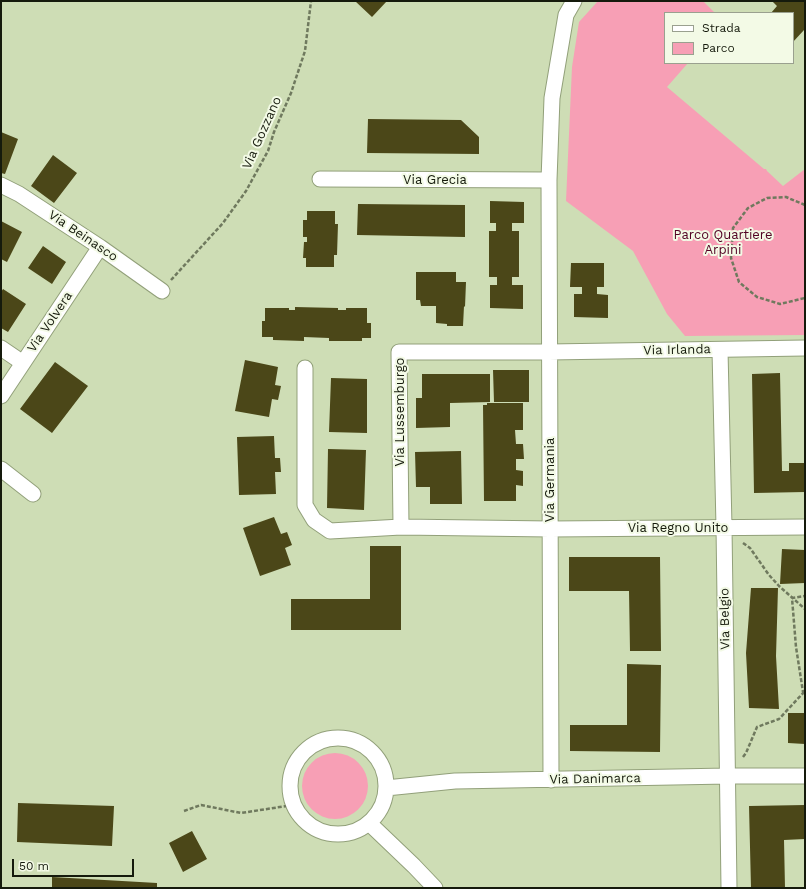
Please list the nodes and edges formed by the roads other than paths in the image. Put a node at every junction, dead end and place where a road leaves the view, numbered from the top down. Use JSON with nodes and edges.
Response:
{"nodes":[{"id":1,"x":574,"y":1,"type":"edge"},
{"id":2,"x":320,"y":179,"type":"dead end"},
{"id":3,"x":549,"y":180,"type":"junction"},
{"id":4,"x":1,"y":185,"type":"edge"},
{"id":5,"x":100,"y":247,"type":"junction"},
{"id":6,"x":162,"y":291,"type":"road end"},
{"id":7,"x":1,"y":348,"type":"edge"},
{"id":8,"x":805,"y":348,"type":"edge"},
{"id":9,"x":720,"y":350,"type":"junction"},
{"id":10,"x":549,"y":352,"type":"junction"},
{"id":11,"x":23,"y":363,"type":"junction"},
{"id":12,"x":305,"y":368,"type":"dead end"},
{"id":13,"x":1,"y":396,"type":"edge"},
{"id":14,"x":1,"y":469,"type":"edge"},
{"id":15,"x":33,"y":494,"type":"dead end"},
{"id":16,"x":401,"y":527,"type":"junction"},
{"id":17,"x":805,"y":527,"type":"edge"},
{"id":18,"x":724,"y":528,"type":"junction"},
{"id":19,"x":550,"y":529,"type":"junction"},
{"id":20,"x":728,"y":776,"type":"junction"},
{"id":21,"x":805,"y":776,"type":"edge"},
{"id":22,"x":551,"y":780,"type":"junction"},
{"id":23,"x":386,"y":788,"type":"junction"},
{"id":24,"x":369,"y":823,"type":"junction"},
{"id":25,"x":435,"y":888,"type":"edge"},
{"id":26,"x":729,"y":888,"type":"edge"}],
"edges":[{"from":1,"to":3,"type":"street","name":"Via Germania"},
{"from":2,"to":3,"type":"street","name":"Via Grecia"},
{"from":3,"to":10,"type":"street","name":"Via Germania"},
{"from":4,"to":5,"type":"street","name":"Via Beinasco"},
{"from":5,"to":6,"type":"street","name":"Via Beinasco"},
{"from":5,"to":11,"type":"street","name":"Via Volvera"},
{"from":7,"to":11,"type":"street"},
{"from":8,"to":9,"type":"street","name":"Via Irlanda"},
{"from":9,"to":10,"type":"street","name":"Via Irlanda"},
{"from":9,"to":18,"type":"street","name":"Via Belgio"},
{"from":10,"to":16,"type":"street","name":"Via Lussemburgo"},
{"from":10,"to":19,"type":"street","name":"Via Germania"},
{"from":11,"to":13,"type":"street","name":"Via Volvera"},
{"from":12,"to":16,"type":"street"},
{"from":14,"to":15,"type":"street"},
{"from":16,"to":19,"type":"street"},
{"from":17,"to":18,"type":"street","name":"Via Regno Unito"},
{"from":18,"to":19,"type":"street","name":"Via Regno Unito"},
{"from":18,"to":20,"type":"street","name":"Via Belgio"},
{"from":19,"to":22,"type":"street","name":"Via Germania"},
{"from":20,"to":21,"type":"street","name":"Via Danimarca"},
{"from":20,"to":22,"type":"street","name":"Via Danimarca"},
{"from":20,"to":26,"type":"street","name":"Via Belgio"},
{"from":22,"to":23,"type":"street","name":"Via Danimarca"},
{"from":23,"to":24,"type":"street"},
{"from":23,"to":24,"type":"street"},
{"from":24,"to":25,"type":"street"}]}
